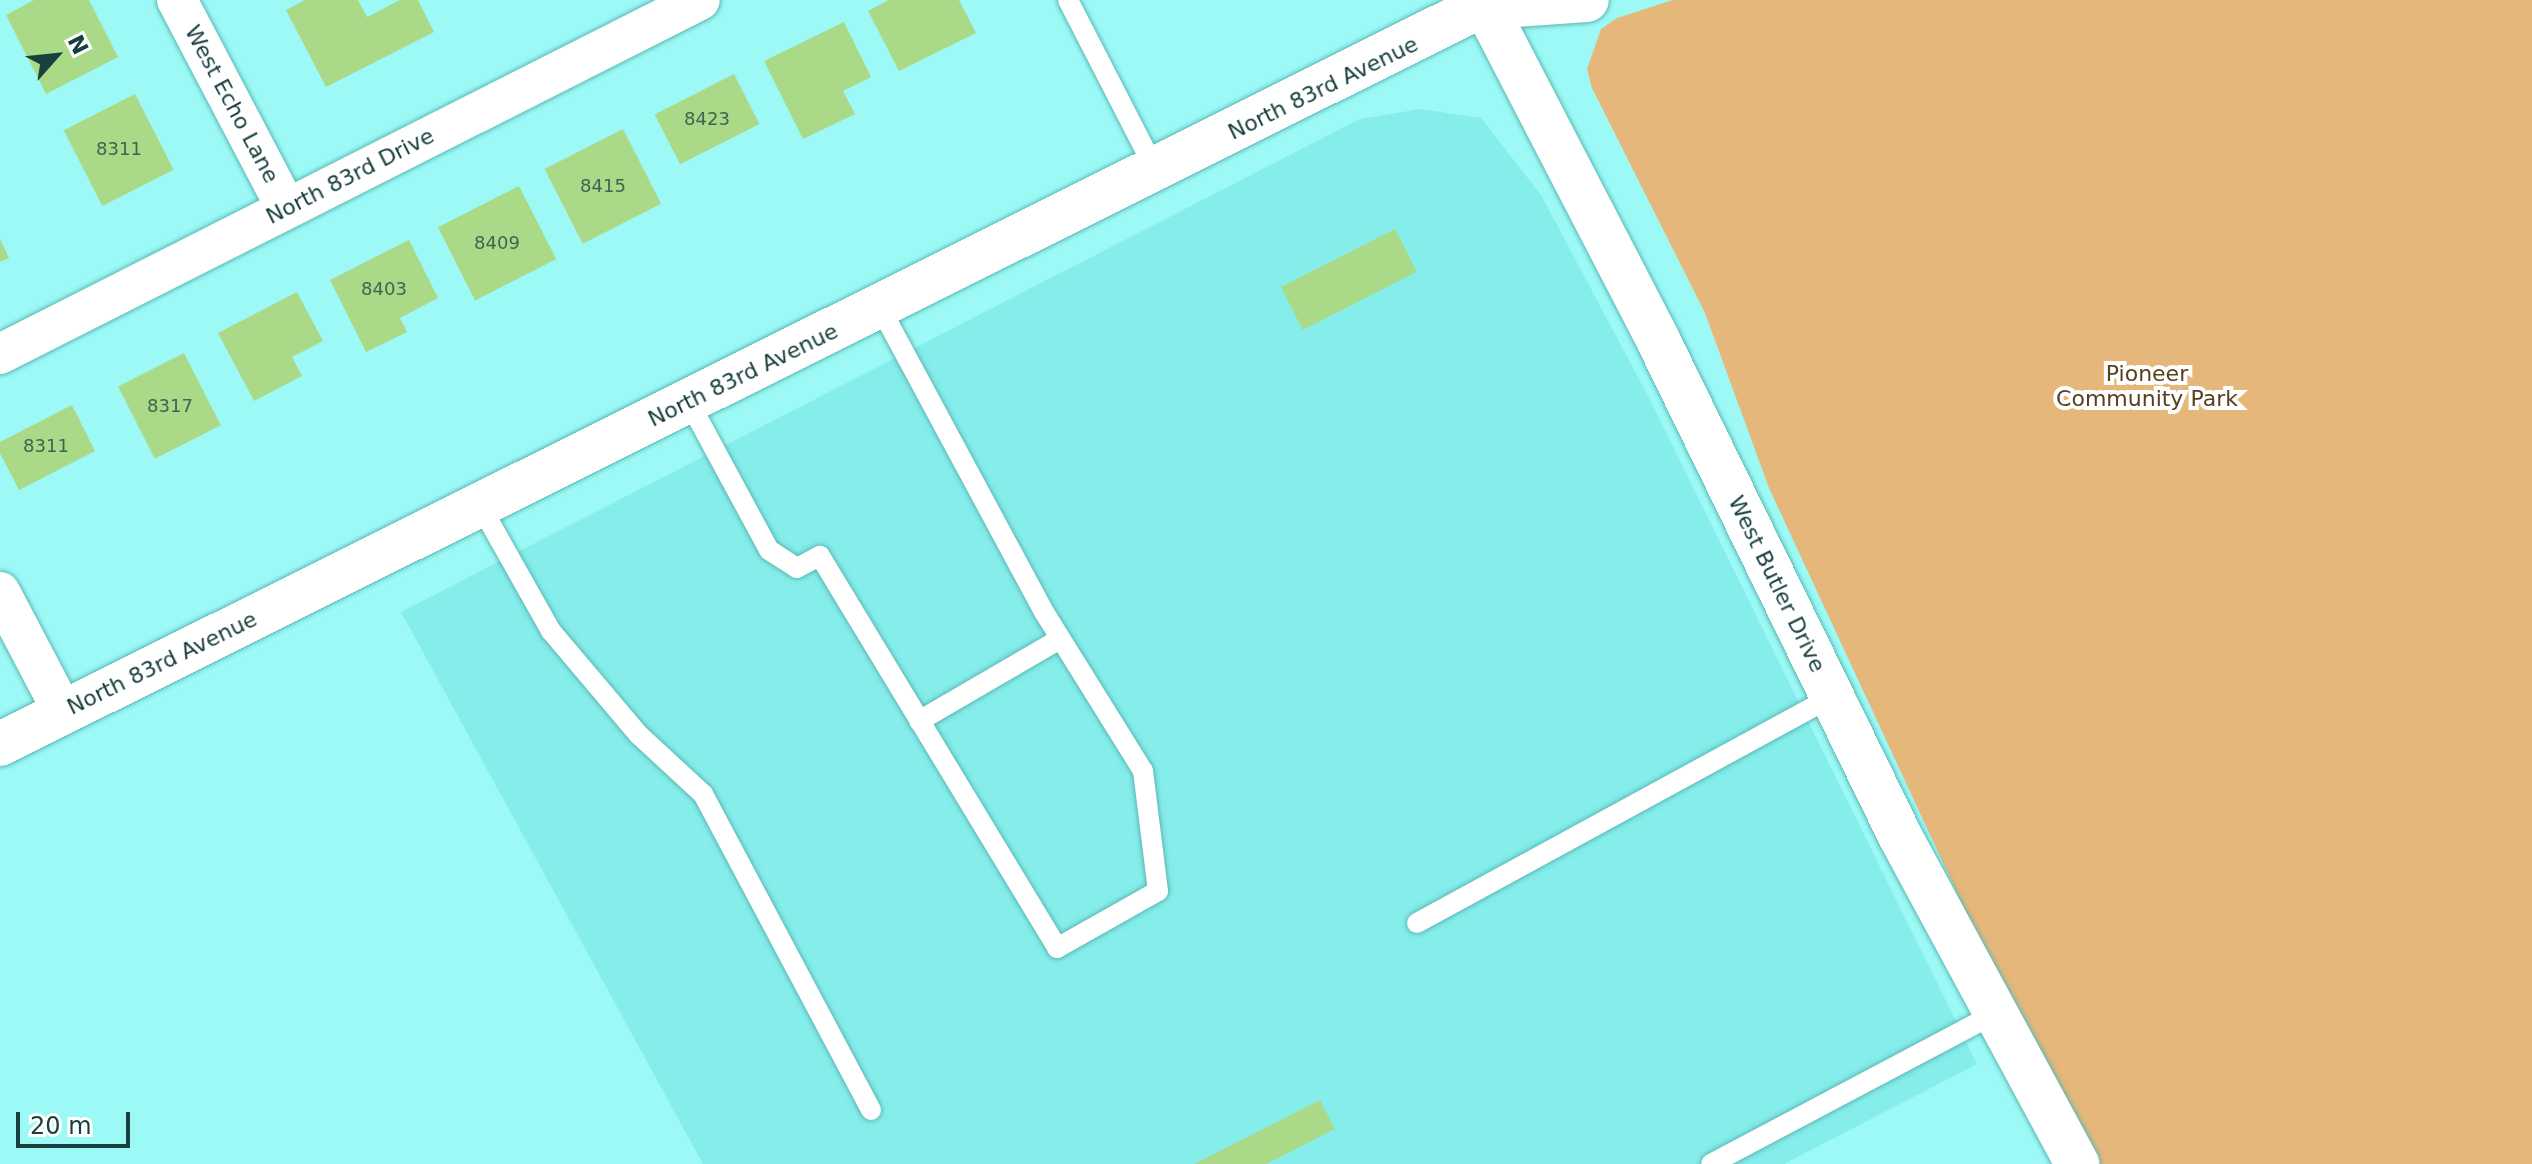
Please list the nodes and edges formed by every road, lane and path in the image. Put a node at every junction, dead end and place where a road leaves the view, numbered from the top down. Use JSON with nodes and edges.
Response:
{"nodes":[{"id":1,"x":177,"y":0,"type":"edge"},
{"id":2,"x":1068,"y":0,"type":"edge"},
{"id":3,"x":1587,"y":0,"type":"edge"},
{"id":4,"x":1487,"y":2,"type":"edge"},
{"id":5,"x":681,"y":4,"type":"edge"},
{"id":6,"x":1156,"y":171,"type":"junction"},
{"id":7,"x":286,"y":208,"type":"junction"},
{"id":8,"x":880,"y":308,"type":"junction"},
{"id":9,"x":0,"y":354,"type":"edge"},
{"id":10,"x":689,"y":402,"type":"junction"},
{"id":11,"x":480,"y":505,"type":"junction"},
{"id":12,"x":0,"y":592,"type":"edge"},
{"id":13,"x":1060,"y":639,"type":"junction"},
{"id":14,"x":1831,"y":697,"type":"junction"},
{"id":15,"x":63,"y":712,"type":"junction"},
{"id":16,"x":919,"y":721,"type":"junction"},
{"id":17,"x":0,"y":744,"type":"edge"},
{"id":18,"x":1417,"y":923,"type":"dead end"},
{"id":19,"x":1996,"y":1013,"type":"junction"},
{"id":20,"x":871,"y":1110,"type":"dead end"},
{"id":21,"x":1711,"y":1164,"type":"edge"},
{"id":22,"x":2077,"y":1164,"type":"edge"}],
"edges":[{"from":1,"to":7,"type":"street","name":"West Echo Lane"},
{"from":2,"to":6,"type":"lane"},
{"from":3,"to":4,"type":"main road","name":"North 83rd Avenue"},
{"from":4,"to":6,"type":"main road","name":"North 83rd Avenue"},
{"from":4,"to":14,"type":"main road","name":"West Butler Drive"},
{"from":5,"to":7,"type":"street","name":"North 83rd Drive"},
{"from":6,"to":8,"type":"main road","name":"North 83rd Avenue"},
{"from":7,"to":9,"type":"street","name":"North 83rd Drive"},
{"from":8,"to":10,"type":"main road","name":"North 83rd Avenue"},
{"from":8,"to":13,"type":"lane"},
{"from":10,"to":11,"type":"main road","name":"North 83rd Avenue"},
{"from":10,"to":16,"type":"lane"},
{"from":11,"to":15,"type":"main road","name":"North 83rd Avenue"},
{"from":11,"to":20,"type":"lane"},
{"from":12,"to":15,"type":"street"},
{"from":13,"to":16,"type":"lane"},
{"from":13,"to":16,"type":"lane"},
{"from":14,"to":18,"type":"lane"},
{"from":14,"to":19,"type":"main road","name":"West Butler Drive"},
{"from":15,"to":17,"type":"main road","name":"North 83rd Avenue"},
{"from":19,"to":21,"type":"lane"},
{"from":19,"to":22,"type":"main road","name":"West Butler Drive"}]}
